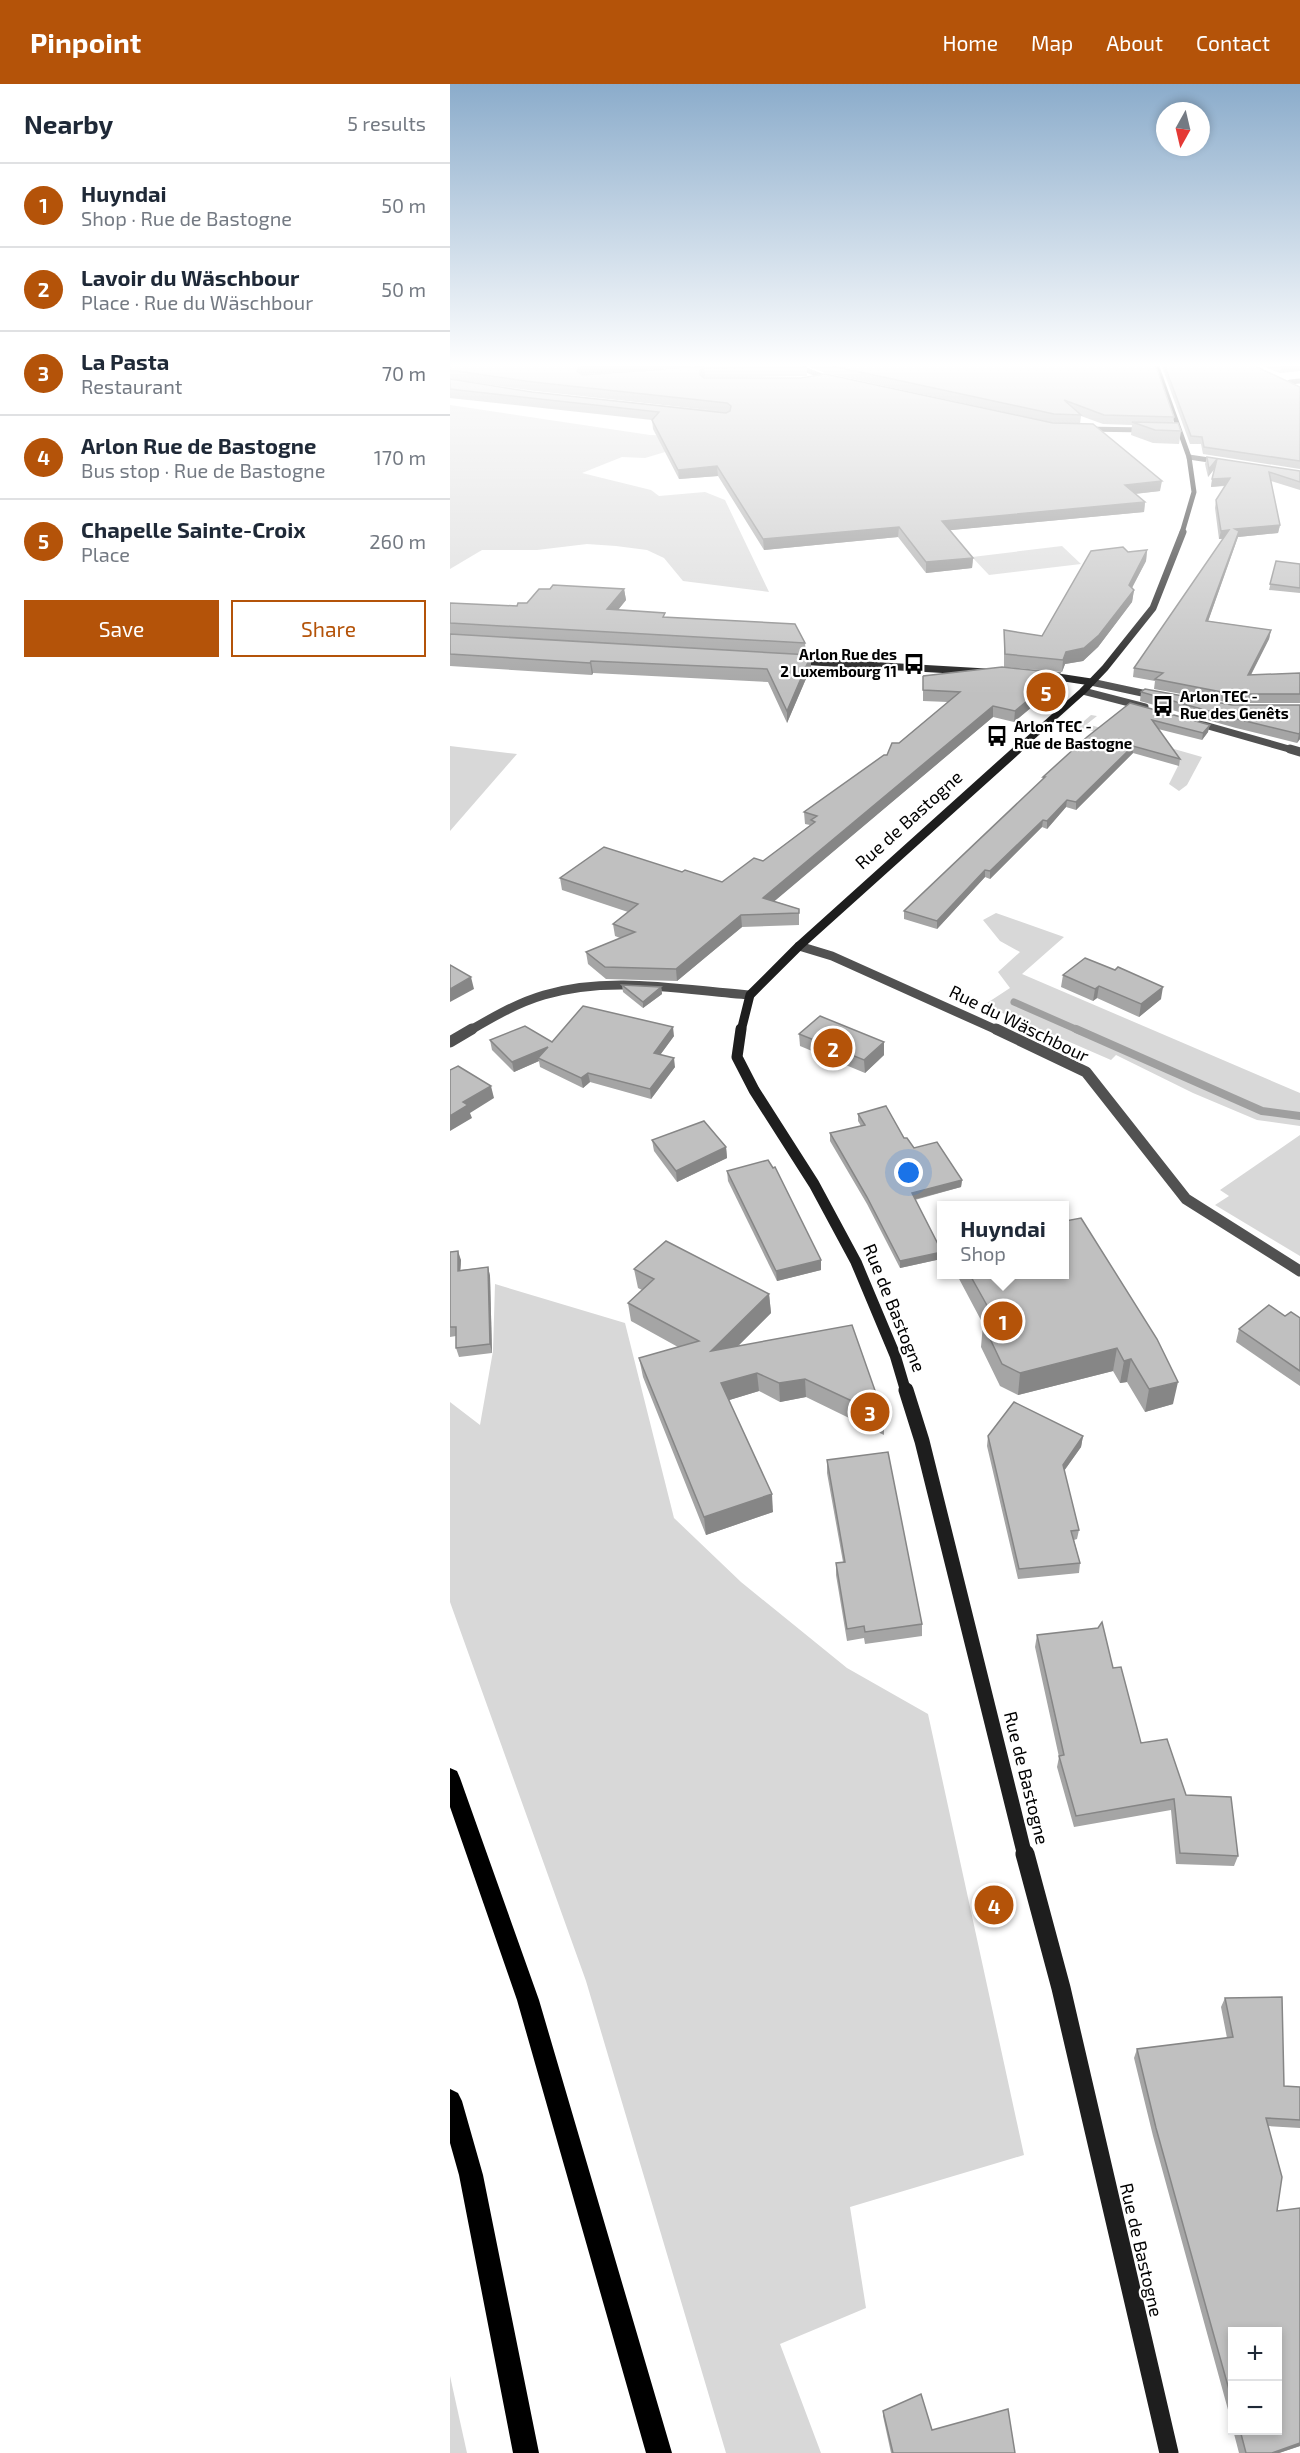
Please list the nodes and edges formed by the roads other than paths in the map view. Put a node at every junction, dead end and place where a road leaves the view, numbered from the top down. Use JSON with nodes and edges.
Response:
{"nodes":[{"id":1,"x":1192,"y":475,"type":"edge"},
{"id":2,"x":791,"y":660,"type":"edge"},
{"id":3,"x":991,"y":672,"type":"edge"},
{"id":4,"x":1034,"y":675,"type":"edge"},
{"id":5,"x":1091,"y":682,"type":"junction"},
{"id":6,"x":1083,"y":691,"type":"junction"},
{"id":7,"x":1165,"y":697,"type":"edge"},
{"id":8,"x":1156,"y":711,"type":"edge"},
{"id":9,"x":1187,"y":720,"type":"edge"},
{"id":10,"x":1300,"y":752,"type":"edge"},
{"id":11,"x":799,"y":946,"type":"junction"},
{"id":12,"x":750,"y":995,"type":"junction"},
{"id":13,"x":450,"y":1042,"type":"edge"},
{"id":14,"x":1300,"y":1271,"type":"edge"},
{"id":15,"x":450,"y":1778,"type":"edge"},
{"id":16,"x":450,"y":2101,"type":"edge"},
{"id":17,"x":526,"y":2453,"type":"edge"},
{"id":18,"x":659,"y":2453,"type":"edge"},
{"id":19,"x":1169,"y":2453,"type":"edge"}],
"edges":[{"from":1,"to":5,"type":"main road","name":"Rue de Bastogne"},
{"from":2,"to":3,"type":"main road"},
{"from":4,"to":5,"type":"main road"},
{"from":5,"to":6,"type":"main road","name":"Rue de Bastogne"},
{"from":5,"to":7,"type":"street"},
{"from":6,"to":8,"type":"street"},
{"from":6,"to":11,"type":"main road","name":"Rue de Bastogne"},
{"from":9,"to":10,"type":"street"},
{"from":11,"to":12,"type":"main road","name":"Rue de Bastogne"},
{"from":11,"to":14,"type":"street","name":"Rue du Wäschbour"},
{"from":12,"to":13,"type":"street"},
{"from":12,"to":19,"type":"main road","name":"Rue de Bastogne"},
{"from":15,"to":18,"type":"main road"},
{"from":16,"to":17,"type":"main road"}]}
